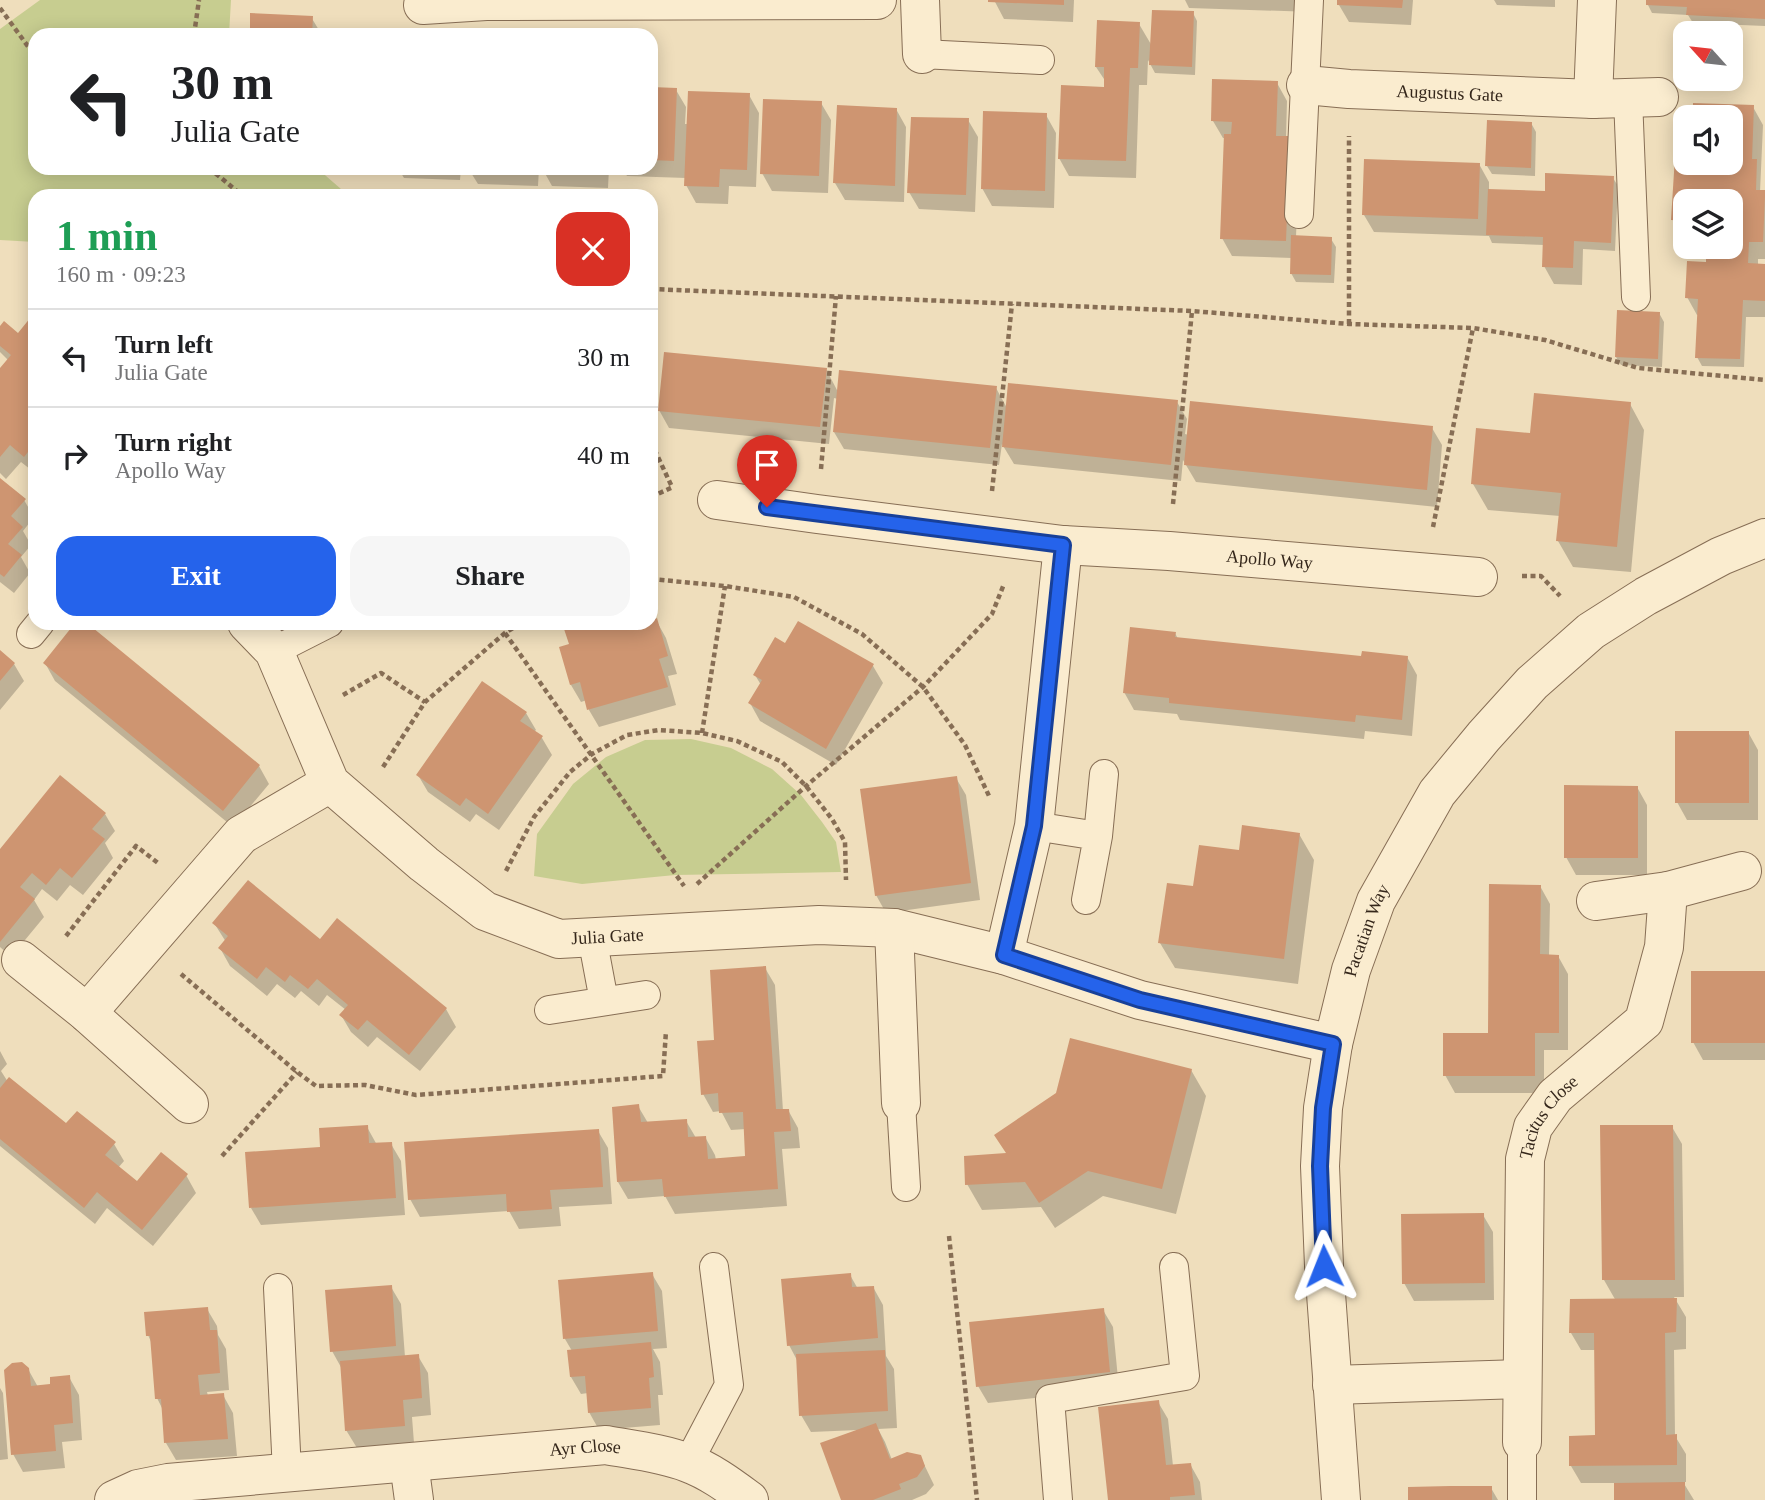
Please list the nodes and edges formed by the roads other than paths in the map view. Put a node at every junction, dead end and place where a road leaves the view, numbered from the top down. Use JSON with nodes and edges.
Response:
{"nodes":[{"id":1,"x":877,"y":0,"type":"edge"},
{"id":2,"x":920,"y":0,"type":"edge"},
{"id":3,"x":1309,"y":0,"type":"edge"},
{"id":4,"x":1597,"y":0,"type":"edge"},
{"id":5,"x":486,"y":1,"type":"edge"},
{"id":6,"x":415,"y":3,"type":"edge"},
{"id":7,"x":922,"y":54,"type":"joint"},
{"id":8,"x":1040,"y":61,"type":"dead end"},
{"id":9,"x":1306,"y":85,"type":"junction"},
{"id":10,"x":1627,"y":98,"type":"junction"},
{"id":11,"x":1299,"y":214,"type":"dead end"},
{"id":12,"x":1636,"y":297,"type":"dead end"},
{"id":13,"x":718,"y":500,"type":"dead end"},
{"id":14,"x":1765,"y":538,"type":"edge"},
{"id":15,"x":1063,"y":545,"type":"junction"},
{"id":16,"x":1478,"y":577,"type":"road end"},
{"id":17,"x":254,"y":630,"type":"edge"},
{"id":18,"x":315,"y":630,"type":"edge"},
{"id":19,"x":274,"y":651,"type":"junction"},
{"id":20,"x":1104,"y":774,"type":"dead end"},
{"id":21,"x":344,"y":794,"type":"junction"},
{"id":22,"x":1034,"y":826,"type":"junction"},
{"id":23,"x":1098,"y":836,"type":"junction"},
{"id":24,"x":1742,"y":871,"type":"dead end"},
{"id":25,"x":1668,"y":891,"type":"junction"},
{"id":26,"x":1086,"y":900,"type":"dead end"},
{"id":27,"x":1596,"y":901,"type":"dead end"},
{"id":28,"x":894,"y":928,"type":"junction"},
{"id":29,"x":592,"y":937,"type":"junction"},
{"id":30,"x":1004,"y":955,"type":"junction"},
{"id":31,"x":29,"y":966,"type":"road end"},
{"id":32,"x":646,"y":995,"type":"dead end"},
{"id":33,"x":604,"y":1001,"type":"junction"},
{"id":34,"x":549,"y":1010,"type":"dead end"},
{"id":35,"x":88,"y":1013,"type":"junction"},
{"id":36,"x":1333,"y":1044,"type":"junction"},
{"id":37,"x":901,"y":1103,"type":"joint"},
{"id":38,"x":189,"y":1104,"type":"dead end"},
{"id":39,"x":906,"y":1187,"type":"dead end"},
{"id":40,"x":1174,"y":1266,"type":"dead end"},
{"id":41,"x":714,"y":1267,"type":"dead end"},
{"id":42,"x":278,"y":1288,"type":"dead end"},
{"id":43,"x":1521,"y":1379,"type":"junction"},
{"id":44,"x":1332,"y":1385,"type":"junction"},
{"id":45,"x":1522,"y":1442,"type":"joint"},
{"id":46,"x":409,"y":1462,"type":"junction"},
{"id":47,"x":688,"y":1463,"type":"junction"},
{"id":48,"x":287,"y":1472,"type":"junction"},
{"id":49,"x":114,"y":1500,"type":"edge"},
{"id":50,"x":414,"y":1500,"type":"edge"},
{"id":51,"x":749,"y":1500,"type":"edge"},
{"id":52,"x":1058,"y":1500,"type":"edge"},
{"id":53,"x":1341,"y":1500,"type":"edge"},
{"id":54,"x":1522,"y":1500,"type":"edge"}],
"edges":[{"from":1,"to":5,"type":"street"},
{"from":2,"to":7,"type":"street"},
{"from":3,"to":9,"type":"lane"},
{"from":4,"to":10,"type":"street"},
{"from":5,"to":6,"type":"street"},
{"from":7,"to":8,"type":"lane"},
{"from":9,"to":10,"type":"street","name":"Augustus Gate"},
{"from":9,"to":11,"type":"lane"},
{"from":10,"to":12,"type":"lane"},
{"from":13,"to":15,"type":"street","name":"Apollo Way"},
{"from":14,"to":36,"type":"street","name":"Pacatian Way"},
{"from":15,"to":16,"type":"street","name":"Apollo Way"},
{"from":15,"to":22,"type":"street"},
{"from":17,"to":19,"type":"street","name":"Julia Gate"},
{"from":18,"to":19,"type":"lane"},
{"from":19,"to":21,"type":"street","name":"Julia Gate"},
{"from":20,"to":23,"type":"lane"},
{"from":21,"to":29,"type":"street","name":"Julia Gate"},
{"from":21,"to":35,"type":"street"},
{"from":22,"to":23,"type":"lane"},
{"from":22,"to":30,"type":"street"},
{"from":23,"to":26,"type":"lane"},
{"from":24,"to":25,"type":"street"},
{"from":25,"to":27,"type":"street"},
{"from":25,"to":43,"type":"street","name":"Tacitus Close"},
{"from":28,"to":29,"type":"street","name":"Julia Gate"},
{"from":28,"to":30,"type":"street","name":"Julia Gate"},
{"from":28,"to":37,"type":"street"},
{"from":29,"to":33,"type":"lane"},
{"from":30,"to":36,"type":"street","name":"Julia Gate"},
{"from":31,"to":35,"type":"street"},
{"from":32,"to":33,"type":"lane"},
{"from":33,"to":34,"type":"lane"},
{"from":35,"to":38,"type":"street"},
{"from":36,"to":44,"type":"street","name":"Pacatian Way"},
{"from":37,"to":39,"type":"lane"},
{"from":40,"to":52,"type":"lane"},
{"from":41,"to":47,"type":"lane"},
{"from":42,"to":48,"type":"lane"},
{"from":43,"to":44,"type":"street"},
{"from":43,"to":45,"type":"street","name":"Tacitus Close"},
{"from":44,"to":53,"type":"street","name":"Pacatian Way"},
{"from":45,"to":54,"type":"lane"},
{"from":46,"to":47,"type":"street","name":"Ayr Close"},
{"from":46,"to":48,"type":"street","name":"Ayr Close"},
{"from":46,"to":50,"type":"street"},
{"from":47,"to":51,"type":"street","name":"Ayr Close"},
{"from":48,"to":49,"type":"street","name":"Ayr Close"}]}
